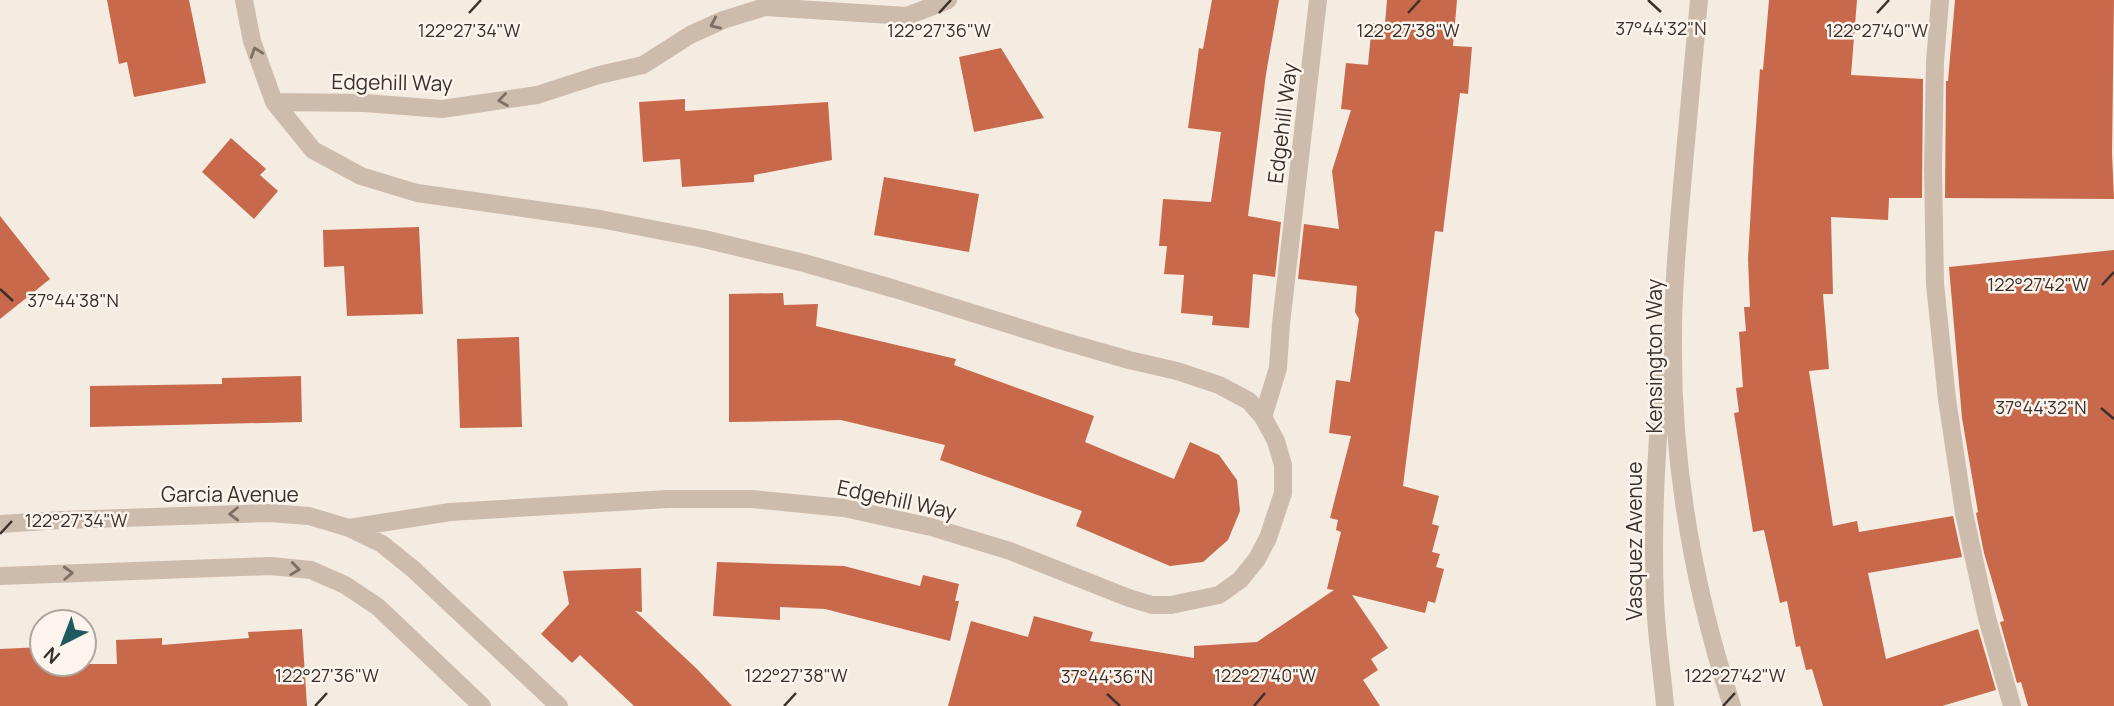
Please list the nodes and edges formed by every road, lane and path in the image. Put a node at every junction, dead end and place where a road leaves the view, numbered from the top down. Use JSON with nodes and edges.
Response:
{"nodes":[{"id":1,"x":244,"y":0,"type":"edge"},
{"id":2,"x":948,"y":0,"type":"edge"},
{"id":3,"x":1318,"y":0,"type":"edge"},
{"id":4,"x":1699,"y":0,"type":"edge"},
{"id":5,"x":1940,"y":0,"type":"edge"},
{"id":6,"x":274,"y":102,"type":"junction"},
{"id":7,"x":1677,"y":251,"type":"junction"},
{"id":8,"x":1264,"y":417,"type":"junction"},
{"id":9,"x":0,"y":524,"type":"edge"},
{"id":10,"x":349,"y":528,"type":"junction"},
{"id":11,"x":0,"y":576,"type":"edge"},
{"id":12,"x":482,"y":706,"type":"edge"},
{"id":13,"x":559,"y":706,"type":"edge"},
{"id":14,"x":1665,"y":706,"type":"edge"},
{"id":15,"x":1732,"y":706,"type":"edge"},
{"id":16,"x":2012,"y":706,"type":"edge"}],
"edges":[{"from":6,"to":1,"type":"street","name":"Edgehill Way","one_way":true},
{"from":2,"to":6,"type":"street","name":"Edgehill Way","one_way":true},
{"from":3,"to":8,"type":"street","name":"Edgehill Way"},
{"from":4,"to":7,"type":"street","name":"Kensington Way"},
{"from":5,"to":16,"type":"street"},
{"from":6,"to":8,"type":"street","name":"Edgehill Way"},
{"from":7,"to":14,"type":"street","name":"Vasquez Avenue"},
{"from":7,"to":15,"type":"street","name":"Kensington Way"},
{"from":8,"to":10,"type":"street","name":"Edgehill Way"},
{"from":10,"to":9,"type":"street","name":"Garcia Avenue","one_way":true},
{"from":10,"to":13,"type":"street","name":"Garcia Avenue"},
{"from":11,"to":12,"type":"street","one_way":true}]}
